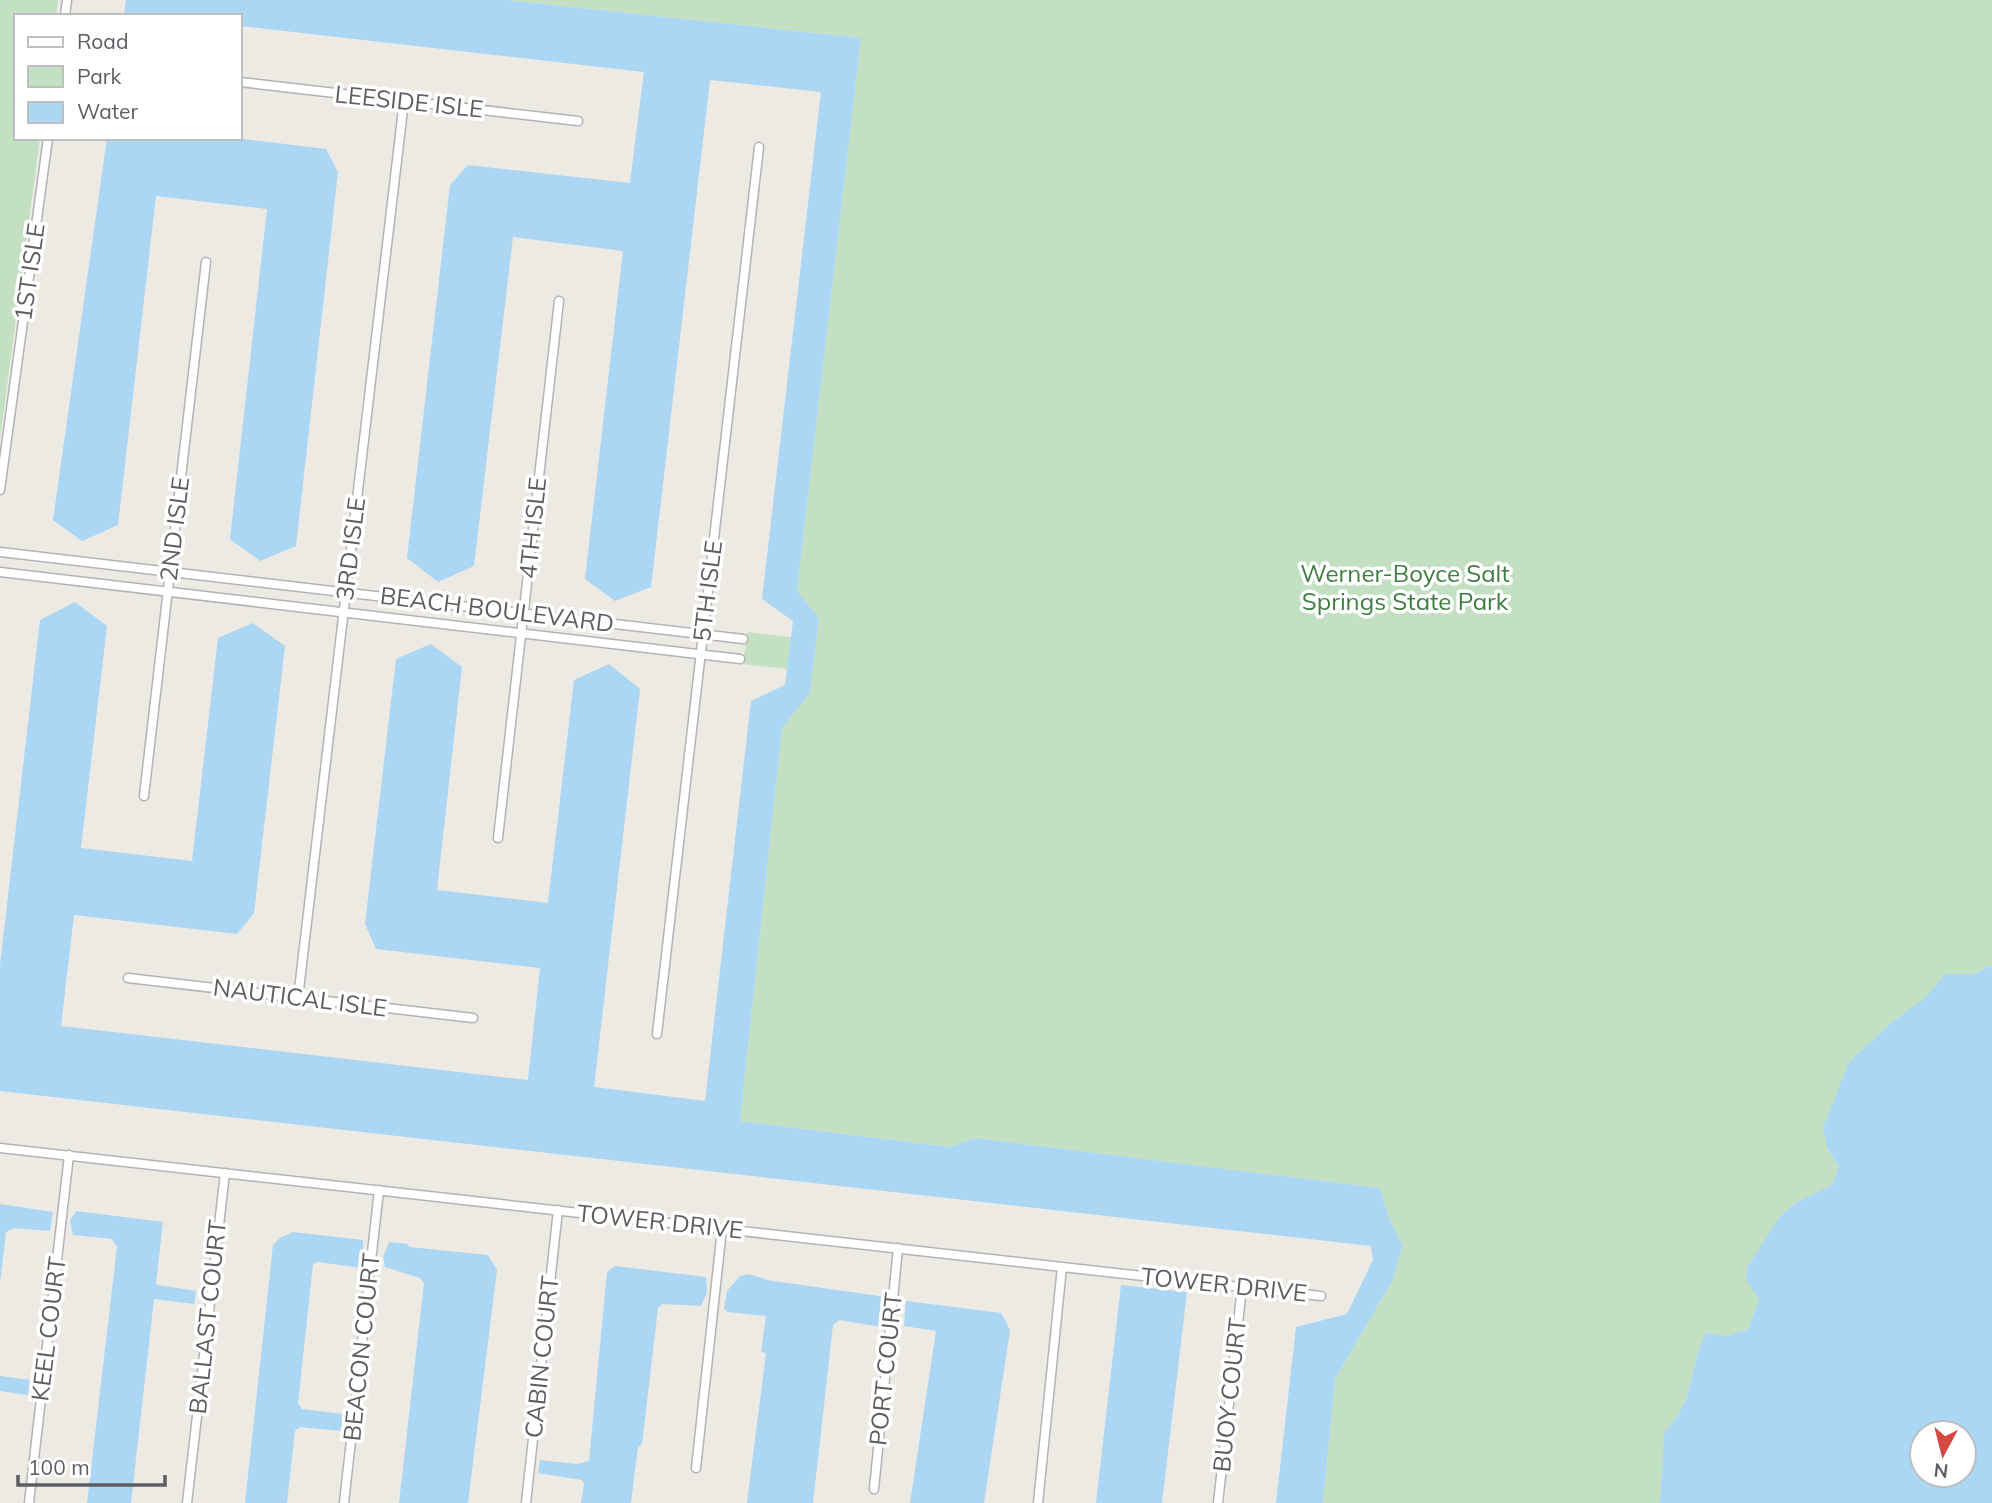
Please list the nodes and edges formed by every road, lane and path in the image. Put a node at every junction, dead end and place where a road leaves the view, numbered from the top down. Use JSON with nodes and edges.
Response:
{"nodes":[{"id":1,"x":242,"y":82,"type":"edge"},
{"id":2,"x":404,"y":101,"type":"junction"},
{"id":3,"x":578,"y":121,"type":"dead end"},
{"id":4,"x":48,"y":140,"type":"edge"},
{"id":5,"x":759,"y":147,"type":"dead end"},
{"id":6,"x":206,"y":262,"type":"dead end"},
{"id":7,"x":559,"y":301,"type":"dead end"},
{"id":8,"x":0,"y":490,"type":"edge"},
{"id":9,"x":0,"y":552,"type":"edge"},
{"id":10,"x":0,"y":572,"type":"edge"},
{"id":11,"x":170,"y":572,"type":"junction"},
{"id":12,"x":345,"y":592,"type":"junction"},
{"id":13,"x":167,"y":593,"type":"junction"},
{"id":14,"x":343,"y":613,"type":"junction"},
{"id":15,"x":523,"y":613,"type":"junction"},
{"id":16,"x":521,"y":634,"type":"junction"},
{"id":17,"x":703,"y":634,"type":"junction"},
{"id":18,"x":743,"y":639,"type":"dead end"},
{"id":19,"x":701,"y":654,"type":"junction"},
{"id":20,"x":740,"y":659,"type":"dead end"},
{"id":21,"x":144,"y":796,"type":"dead end"},
{"id":22,"x":498,"y":838,"type":"dead end"},
{"id":23,"x":128,"y":978,"type":"dead end"},
{"id":24,"x":298,"y":998,"type":"junction"},
{"id":25,"x":473,"y":1018,"type":"dead end"},
{"id":26,"x":657,"y":1034,"type":"dead end"},
{"id":27,"x":0,"y":1148,"type":"edge"},
{"id":28,"x":69,"y":1155,"type":"junction"},
{"id":29,"x":225,"y":1173,"type":"junction"},
{"id":30,"x":379,"y":1190,"type":"junction"},
{"id":31,"x":558,"y":1210,"type":"junction"},
{"id":32,"x":722,"y":1228,"type":"junction"},
{"id":33,"x":898,"y":1248,"type":"junction"},
{"id":34,"x":1062,"y":1267,"type":"junction"},
{"id":35,"x":1241,"y":1287,"type":"junction"},
{"id":36,"x":1321,"y":1296,"type":"dead end"},
{"id":37,"x":696,"y":1468,"type":"dead end"},
{"id":38,"x":874,"y":1489,"type":"dead end"},
{"id":39,"x":29,"y":1503,"type":"edge"},
{"id":40,"x":187,"y":1503,"type":"edge"},
{"id":41,"x":344,"y":1503,"type":"edge"},
{"id":42,"x":526,"y":1503,"type":"edge"},
{"id":43,"x":1038,"y":1503,"type":"edge"},
{"id":44,"x":1218,"y":1503,"type":"edge"}],
"edges":[{"from":1,"to":2,"type":"street","name":"LEESIDE ISLE"},
{"from":2,"to":3,"type":"street","name":"LEESIDE ISLE"},
{"from":2,"to":12,"type":"street","name":"3RD ISLE"},
{"from":4,"to":8,"type":"street","name":"1ST ISLE"},
{"from":5,"to":17,"type":"street","name":"5TH ISLE"},
{"from":6,"to":11,"type":"street","name":"2ND ISLE"},
{"from":7,"to":15,"type":"street","name":"4TH ISLE"},
{"from":9,"to":11,"type":"street","name":"BEACH BOULEVARD"},
{"from":10,"to":13,"type":"street","name":"BEACH BOULEVARD"},
{"from":11,"to":12,"type":"street","name":"BEACH BOULEVARD"},
{"from":11,"to":13,"type":"street","name":"2ND ISLE"},
{"from":12,"to":14,"type":"street","name":"3RD ISLE"},
{"from":12,"to":15,"type":"street","name":"BEACH BOULEVARD"},
{"from":13,"to":14,"type":"street","name":"BEACH BOULEVARD"},
{"from":13,"to":21,"type":"street","name":"2ND ISLE"},
{"from":14,"to":16,"type":"street","name":"BEACH BOULEVARD"},
{"from":14,"to":24,"type":"street","name":"3RD ISLE"},
{"from":15,"to":16,"type":"street","name":"4TH ISLE"},
{"from":15,"to":17,"type":"street","name":"BEACH BOULEVARD"},
{"from":16,"to":19,"type":"street","name":"BEACH BOULEVARD"},
{"from":16,"to":22,"type":"street","name":"4TH ISLE"},
{"from":17,"to":18,"type":"street","name":"BEACH BOULEVARD"},
{"from":17,"to":19,"type":"street","name":"5TH ISLE"},
{"from":19,"to":20,"type":"street","name":"BEACH BOULEVARD"},
{"from":19,"to":26,"type":"street","name":"5TH ISLE"},
{"from":23,"to":24,"type":"street","name":"NAUTICAL ISLE"},
{"from":24,"to":25,"type":"street","name":"NAUTICAL ISLE"},
{"from":27,"to":28,"type":"street","name":"TOWER DRIVE"},
{"from":28,"to":29,"type":"street","name":"TOWER DRIVE"},
{"from":28,"to":39,"type":"street","name":"KEEL COURT"},
{"from":29,"to":30,"type":"street","name":"TOWER DRIVE"},
{"from":29,"to":40,"type":"street","name":"BALLAST COURT"},
{"from":30,"to":31,"type":"street","name":"TOWER DRIVE"},
{"from":30,"to":41,"type":"street","name":"BEACON COURT"},
{"from":31,"to":32,"type":"street","name":"TOWER DRIVE"},
{"from":31,"to":42,"type":"street","name":"CABIN COURT"},
{"from":32,"to":33,"type":"street","name":"TOWER DRIVE"},
{"from":32,"to":37,"type":"street"},
{"from":33,"to":34,"type":"street","name":"TOWER DRIVE"},
{"from":33,"to":38,"type":"street","name":"PORT COURT"},
{"from":34,"to":35,"type":"street","name":"TOWER DRIVE"},
{"from":34,"to":43,"type":"street"},
{"from":35,"to":36,"type":"street","name":"TOWER DRIVE"},
{"from":35,"to":44,"type":"street","name":"BUOY COURT"}]}
